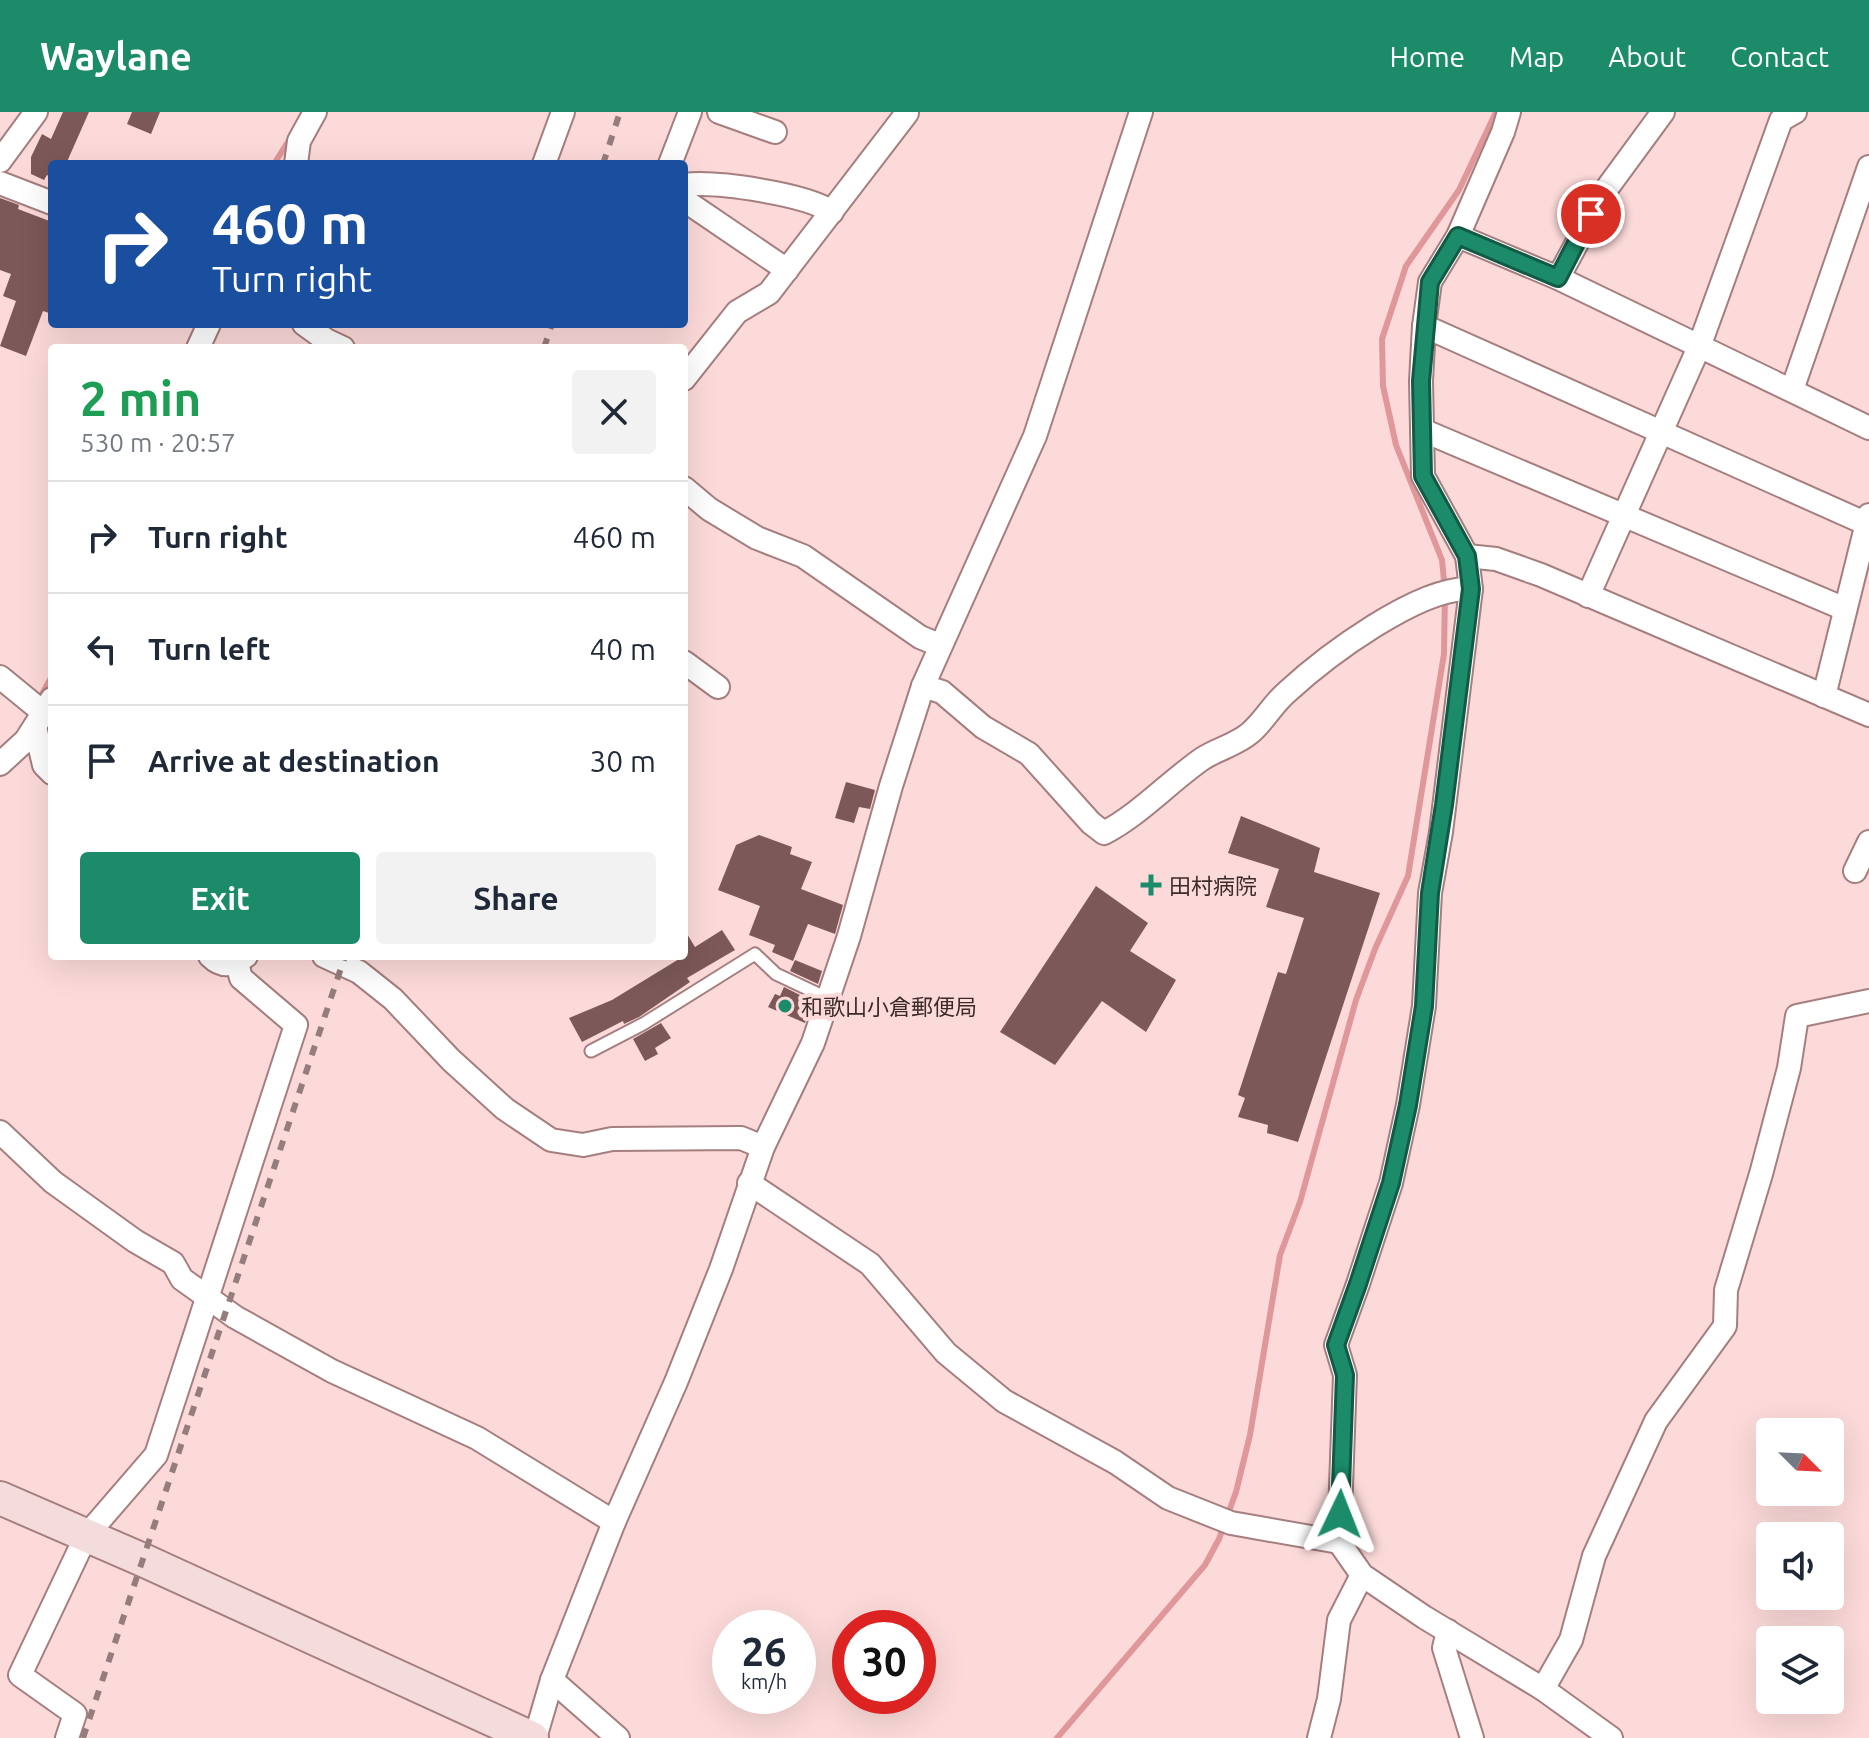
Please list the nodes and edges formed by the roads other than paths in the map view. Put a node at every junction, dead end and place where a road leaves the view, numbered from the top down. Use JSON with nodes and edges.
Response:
{"nodes":[{"id":1,"x":36,"y":112,"type":"edge"},
{"id":2,"x":315,"y":112,"type":"edge"},
{"id":3,"x":563,"y":112,"type":"edge"},
{"id":4,"x":690,"y":112,"type":"edge"},
{"id":5,"x":719,"y":112,"type":"edge"},
{"id":6,"x":1141,"y":112,"type":"edge"},
{"id":7,"x":1509,"y":112,"type":"edge"},
{"id":8,"x":1663,"y":112,"type":"edge"},
{"id":9,"x":1795,"y":112,"type":"edge"},
{"id":10,"x":907,"y":113,"type":"edge"},
{"id":11,"x":775,"y":132,"type":"dead end"},
{"id":12,"x":297,"y":160,"type":"edge"},
{"id":13,"x":545,"y":160,"type":"edge"},
{"id":14,"x":672,"y":160,"type":"edge"},
{"id":15,"x":0,"y":161,"type":"edge"},
{"id":16,"x":1869,"y":167,"type":"edge"},
{"id":17,"x":0,"y":183,"type":"edge"},
{"id":18,"x":688,"y":185,"type":"edge"},
{"id":19,"x":48,"y":201,"type":"edge"},
{"id":20,"x":688,"y":203,"type":"edge"},
{"id":21,"x":832,"y":212,"type":"junction"},
{"id":22,"x":1458,"y":236,"type":"junction"},
{"id":23,"x":787,"y":270,"type":"junction"},
{"id":24,"x":1558,"y":278,"type":"junction"},
{"id":25,"x":1424,"y":326,"type":"junction"},
{"id":26,"x":310,"y":328,"type":"edge"},
{"id":27,"x":334,"y":344,"type":"edge"},
{"id":28,"x":1699,"y":347,"type":"junction"},
{"id":29,"x":688,"y":375,"type":"edge"},
{"id":30,"x":1792,"y":390,"type":"junction"},
{"id":31,"x":1869,"y":428,"type":"edge"},
{"id":32,"x":1422,"y":430,"type":"junction"},
{"id":33,"x":1661,"y":431,"type":"junction"},
{"id":34,"x":688,"y":491,"type":"edge"},
{"id":35,"x":1624,"y":515,"type":"junction"},
{"id":36,"x":1868,"y":520,"type":"edge"},
{"id":37,"x":1467,"y":556,"type":"junction"},
{"id":38,"x":1466,"y":589,"type":"junction"},
{"id":39,"x":1588,"y":596,"type":"junction"},
{"id":40,"x":1845,"y":609,"type":"junction"},
{"id":41,"x":939,"y":645,"type":"junction"},
{"id":42,"x":688,"y":665,"type":"edge"},
{"id":43,"x":0,"y":677,"type":"edge"},
{"id":44,"x":923,"y":686,"type":"junction"},
{"id":45,"x":718,"y":687,"type":"dead end"},
{"id":46,"x":1824,"y":696,"type":"junction"},
{"id":47,"x":44,"y":713,"type":"edge"},
{"id":48,"x":1869,"y":715,"type":"edge"},
{"id":49,"x":0,"y":764,"type":"edge"},
{"id":50,"x":48,"y":769,"type":"edge"},
{"id":51,"x":1869,"y":842,"type":"edge"},
{"id":52,"x":1855,"y":871,"type":"dead end"},
{"id":53,"x":216,"y":960,"type":"edge"},
{"id":54,"x":241,"y":960,"type":"edge"},
{"id":55,"x":333,"y":960,"type":"edge"},
{"id":56,"x":829,"y":999,"type":"junction"},
{"id":57,"x":1869,"y":1001,"type":"edge"},
{"id":58,"x":591,"y":1051,"type":"dead end"},
{"id":59,"x":0,"y":1132,"type":"edge"},
{"id":60,"x":763,"y":1147,"type":"junction"},
{"id":61,"x":749,"y":1183,"type":"junction"},
{"id":62,"x":206,"y":1296,"type":"junction"},
{"id":63,"x":0,"y":1498,"type":"edge"},
{"id":64,"x":614,"y":1522,"type":"junction"},
{"id":65,"x":86,"y":1536,"type":"junction"},
{"id":66,"x":1339,"y":1542,"type":"junction"},
{"id":67,"x":1362,"y":1575,"type":"junction"},
{"id":68,"x":1448,"y":1631,"type":"junction"},
{"id":69,"x":552,"y":1680,"type":"junction"},
{"id":70,"x":1543,"y":1689,"type":"junction"},
{"id":71,"x":67,"y":1738,"type":"edge"},
{"id":72,"x":533,"y":1738,"type":"edge"},
{"id":73,"x":618,"y":1738,"type":"edge"},
{"id":74,"x":1319,"y":1738,"type":"edge"},
{"id":75,"x":1472,"y":1738,"type":"edge"},
{"id":76,"x":1611,"y":1738,"type":"edge"}],
"edges":[{"from":1,"to":15,"type":"street"},
{"from":2,"to":12,"type":"street"},
{"from":3,"to":13,"type":"street"},
{"from":4,"to":14,"type":"street"},
{"from":5,"to":11,"type":"street"},
{"from":6,"to":41,"type":"street"},
{"from":7,"to":22,"type":"street"},
{"from":8,"to":24,"type":"street"},
{"from":9,"to":28,"type":"street"},
{"from":10,"to":21,"type":"street"},
{"from":16,"to":30,"type":"street"},
{"from":17,"to":19,"type":"street"},
{"from":18,"to":21,"type":"street"},
{"from":20,"to":23,"type":"street"},
{"from":21,"to":23,"type":"street"},
{"from":22,"to":24,"type":"street"},
{"from":22,"to":25,"type":"street"},
{"from":23,"to":29,"type":"street"},
{"from":24,"to":28,"type":"street"},
{"from":25,"to":32,"type":"street"},
{"from":25,"to":33,"type":"street"},
{"from":26,"to":27,"type":"street"},
{"from":28,"to":30,"type":"street"},
{"from":28,"to":33,"type":"street"},
{"from":30,"to":31,"type":"street"},
{"from":32,"to":35,"type":"street"},
{"from":32,"to":37,"type":"street"},
{"from":33,"to":35,"type":"street"},
{"from":33,"to":36,"type":"street"},
{"from":34,"to":41,"type":"street"},
{"from":35,"to":39,"type":"street"},
{"from":35,"to":40,"type":"street"},
{"from":36,"to":40,"type":"street"},
{"from":37,"to":38,"type":"street"},
{"from":37,"to":39,"type":"street"},
{"from":38,"to":44,"type":"street"},
{"from":38,"to":66,"type":"street"},
{"from":39,"to":46,"type":"street"},
{"from":40,"to":46,"type":"street"},
{"from":41,"to":44,"type":"street"},
{"from":42,"to":45,"type":"street"},
{"from":43,"to":47,"type":"street"},
{"from":44,"to":56,"type":"street"},
{"from":46,"to":48,"type":"street"},
{"from":47,"to":49,"type":"street"},
{"from":47,"to":50,"type":"street"},
{"from":51,"to":52,"type":"street"},
{"from":53,"to":54,"type":"street"},
{"from":54,"to":62,"type":"street"},
{"from":55,"to":60,"type":"street"},
{"from":56,"to":58,"type":"lane"},
{"from":56,"to":60,"type":"street"},
{"from":57,"to":70,"type":"street"},
{"from":59,"to":62,"type":"street"},
{"from":60,"to":61,"type":"street"},
{"from":61,"to":64,"type":"street"},
{"from":61,"to":66,"type":"street"},
{"from":62,"to":64,"type":"street"},
{"from":62,"to":65,"type":"street"},
{"from":63,"to":65,"type":"street"},
{"from":64,"to":69,"type":"street"},
{"from":65,"to":71,"type":"street"},
{"from":65,"to":72,"type":"street"},
{"from":66,"to":67,"type":"street"},
{"from":67,"to":68,"type":"street"},
{"from":67,"to":74,"type":"street"},
{"from":68,"to":70,"type":"street"},
{"from":68,"to":75,"type":"street"},
{"from":69,"to":72,"type":"street"},
{"from":69,"to":73,"type":"street"},
{"from":70,"to":76,"type":"street"}]}
